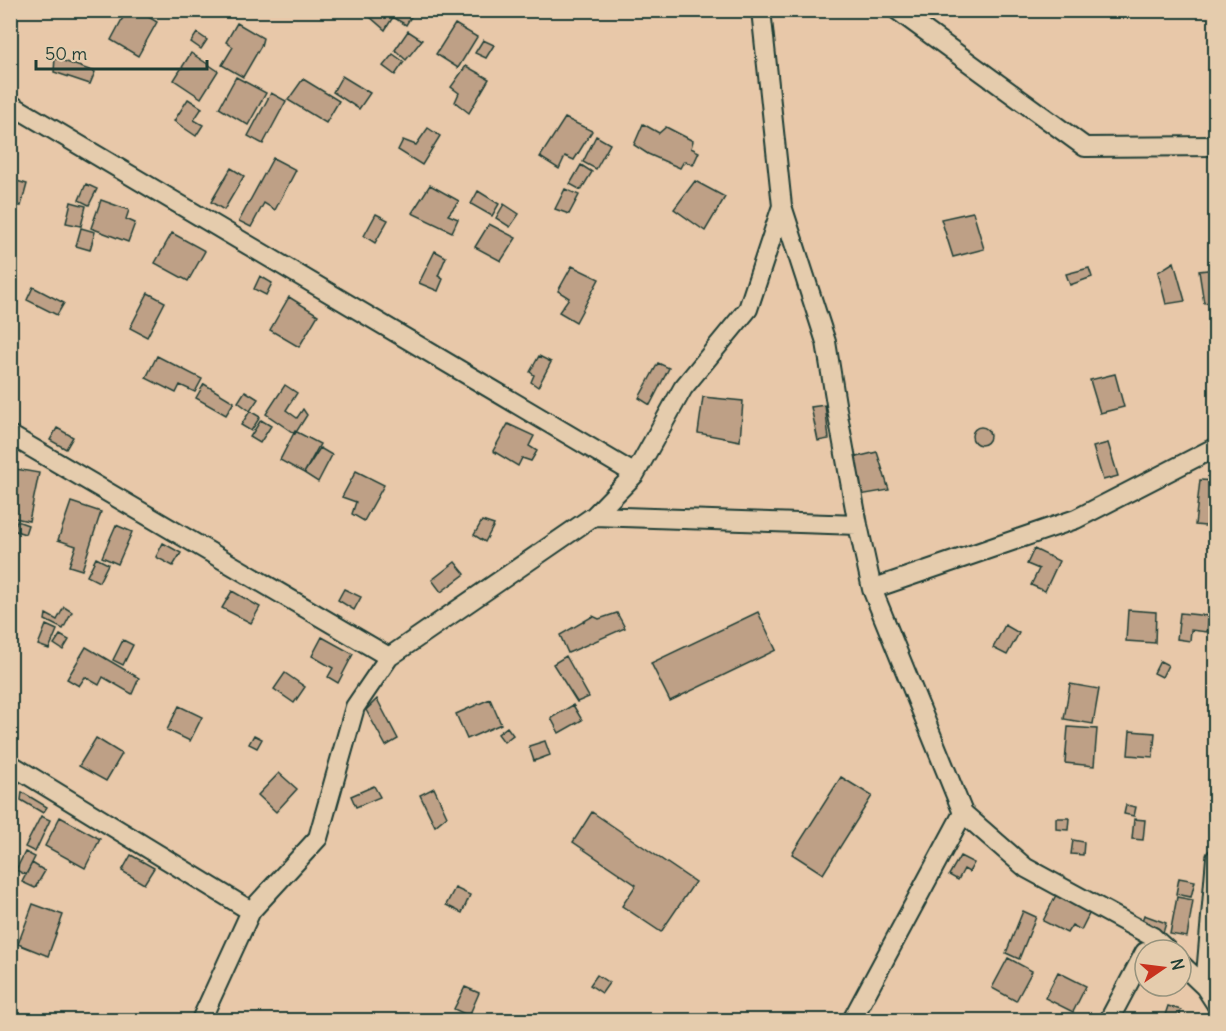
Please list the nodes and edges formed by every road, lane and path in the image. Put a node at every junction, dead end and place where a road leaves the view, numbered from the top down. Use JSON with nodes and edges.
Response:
{"nodes":[{"id":1,"x":761,"y":10,"type":"edge"},
{"id":2,"x":897,"y":10,"type":"edge"},
{"id":3,"x":10,"y":104,"type":"edge"},
{"id":4,"x":1215,"y":146,"type":"edge"},
{"id":5,"x":782,"y":206,"type":"junction"},
{"id":6,"x":10,"y":435,"type":"edge"},
{"id":7,"x":1215,"y":447,"type":"edge"},
{"id":8,"x":635,"y":474,"type":"junction"},
{"id":9,"x":594,"y":516,"type":"junction"},
{"id":10,"x":858,"y":525,"type":"junction"},
{"id":11,"x":872,"y":589,"type":"junction"},
{"id":12,"x":389,"y":657,"type":"junction"},
{"id":13,"x":10,"y":764,"type":"edge"},
{"id":14,"x":963,"y":813,"type":"junction"},
{"id":15,"x":1215,"y":858,"type":"edge"},
{"id":16,"x":251,"y":911,"type":"junction"},
{"id":17,"x":1135,"y":938,"type":"edge"},
{"id":18,"x":1133,"y":974,"type":"edge"},
{"id":19,"x":1193,"y":976,"type":"edge"},
{"id":20,"x":1205,"y":987,"type":"junction"},
{"id":21,"x":1215,"y":1004,"type":"edge"},
{"id":22,"x":201,"y":1020,"type":"edge"},
{"id":23,"x":852,"y":1020,"type":"edge"},
{"id":24,"x":1109,"y":1020,"type":"edge"}],
"edges":[{"from":1,"to":5,"type":"street"},
{"from":2,"to":4,"type":"street"},
{"from":3,"to":8,"type":"street"},
{"from":5,"to":8,"type":"street"},
{"from":5,"to":10,"type":"street"},
{"from":6,"to":12,"type":"street"},
{"from":7,"to":11,"type":"street"},
{"from":8,"to":9,"type":"street"},
{"from":9,"to":10,"type":"street"},
{"from":9,"to":12,"type":"street"},
{"from":10,"to":11,"type":"street"},
{"from":11,"to":14,"type":"street"},
{"from":12,"to":16,"type":"street"},
{"from":13,"to":16,"type":"street"},
{"from":14,"to":17,"type":"street"},
{"from":14,"to":23,"type":"street"},
{"from":15,"to":20,"type":"street"},
{"from":16,"to":22,"type":"street"},
{"from":18,"to":24,"type":"street"},
{"from":19,"to":20,"type":"street"},
{"from":20,"to":21,"type":"street"}]}
